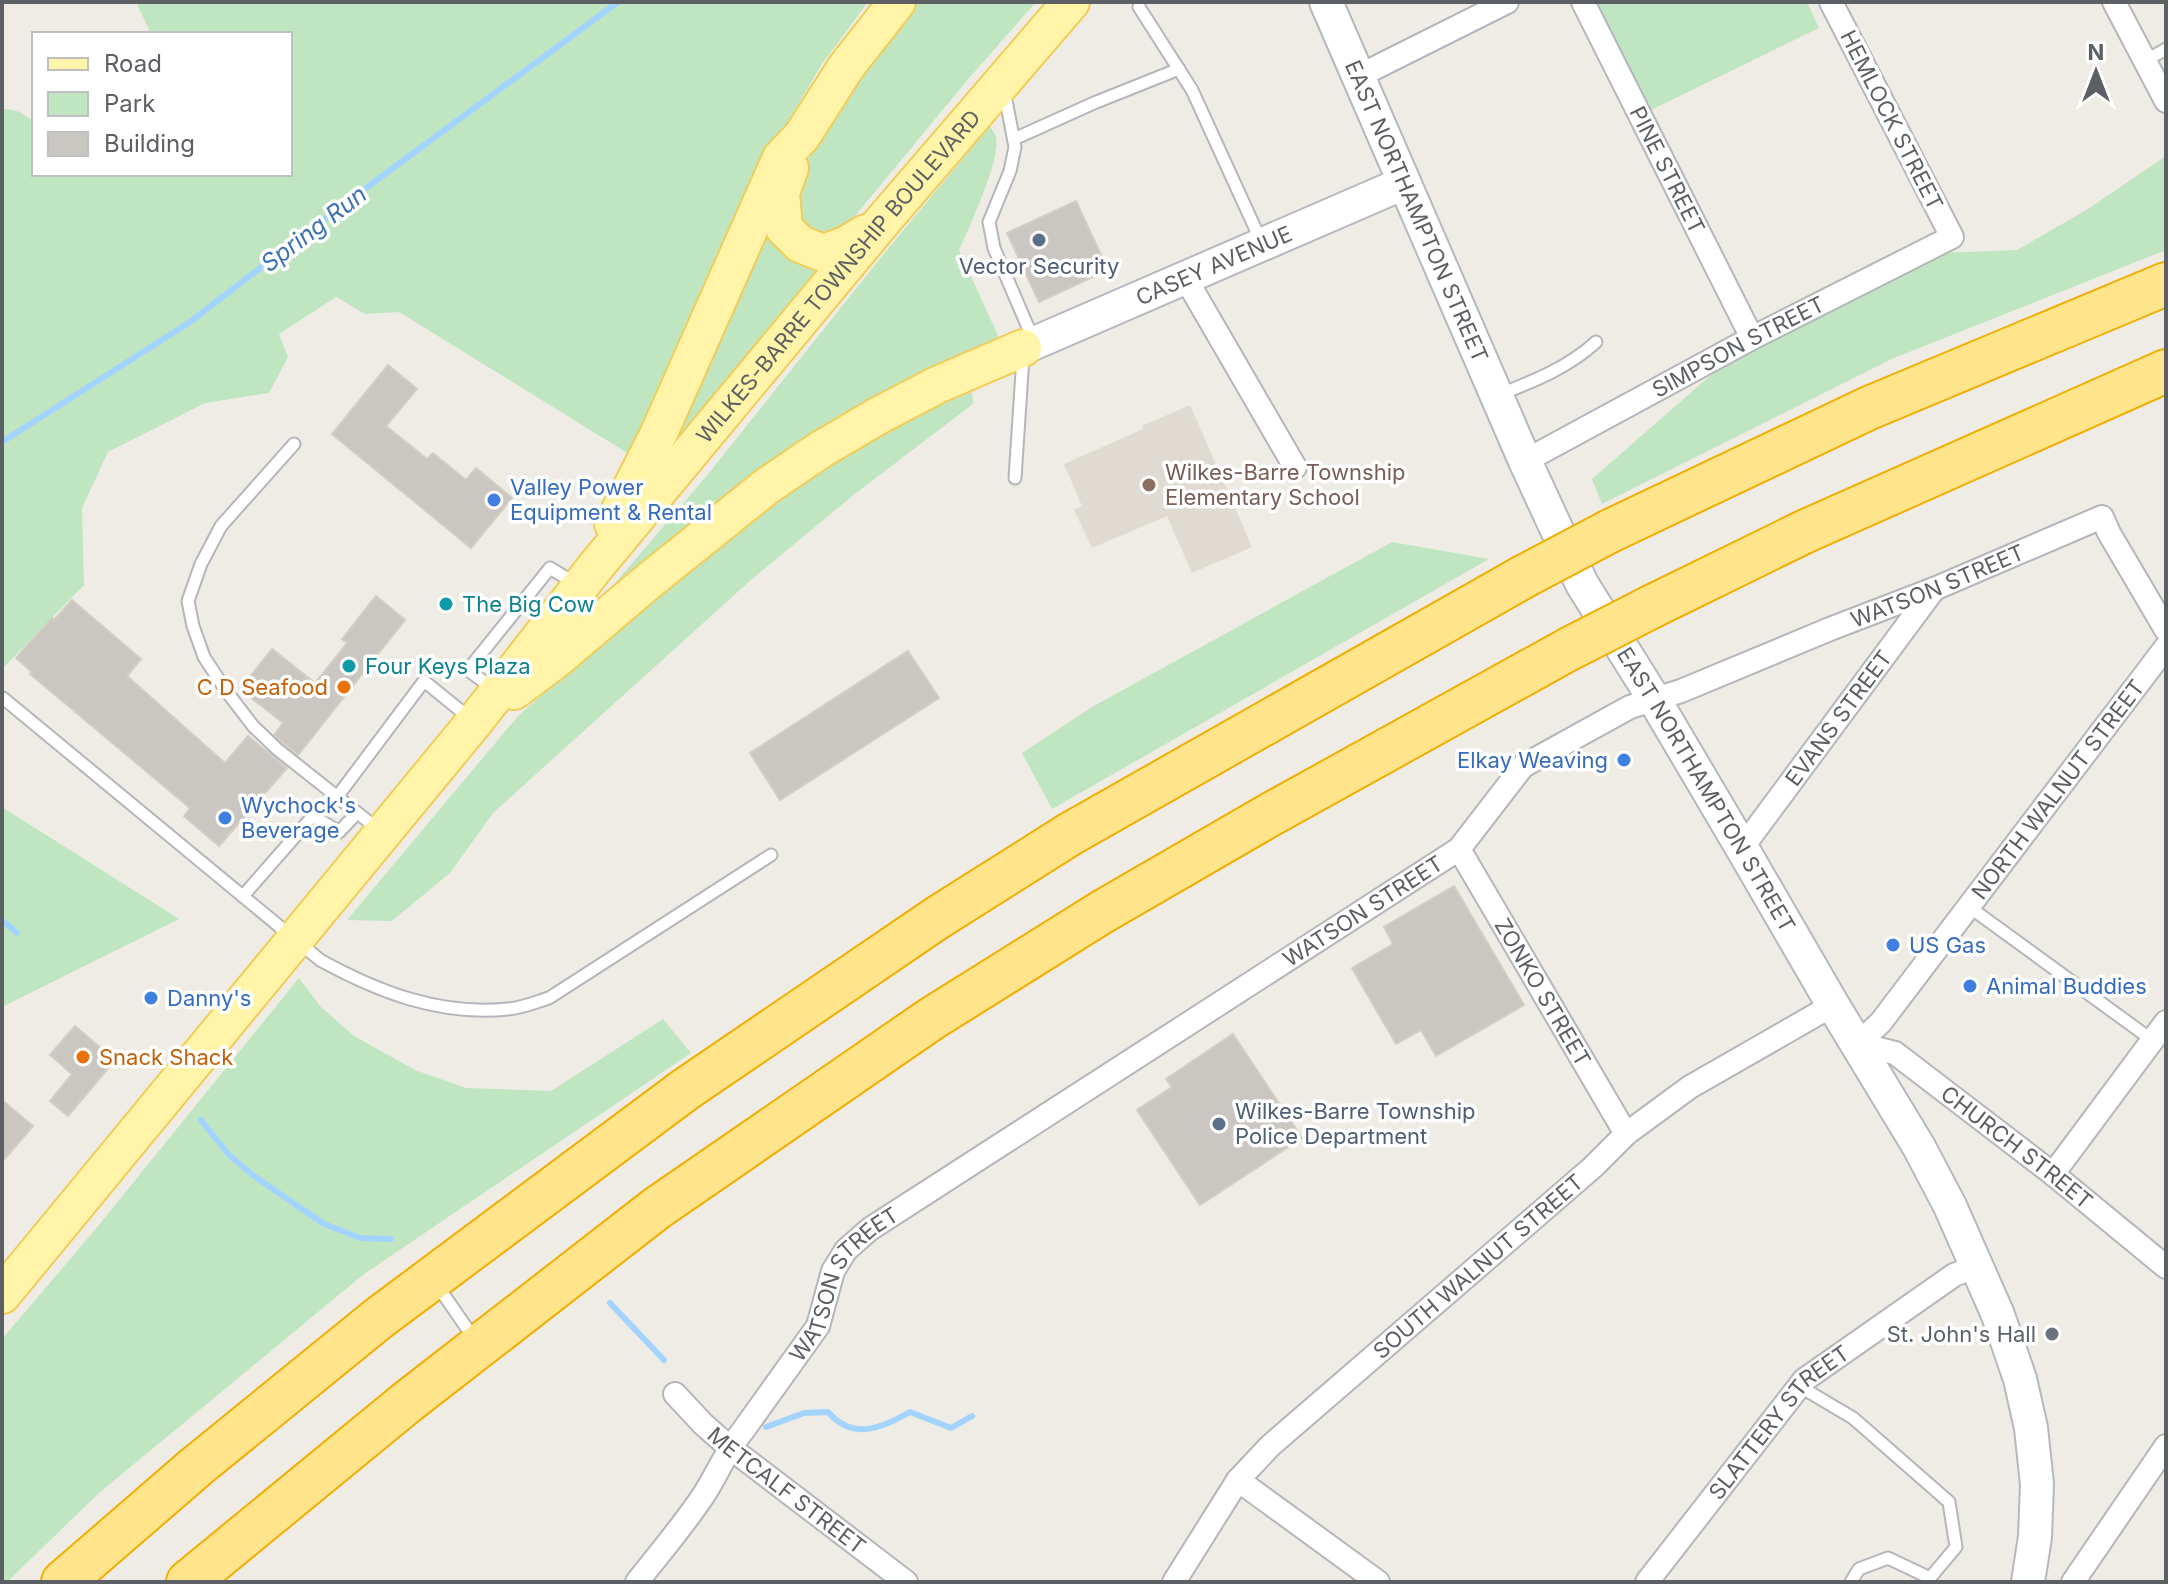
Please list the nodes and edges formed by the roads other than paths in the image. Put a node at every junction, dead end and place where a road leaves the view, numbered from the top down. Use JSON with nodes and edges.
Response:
{"nodes":[{"id":1,"x":897,"y":2,"type":"edge"},
{"id":2,"x":1071,"y":2,"type":"edge"},
{"id":3,"x":1326,"y":2,"type":"edge"},
{"id":4,"x":1507,"y":2,"type":"edge"},
{"id":5,"x":1583,"y":2,"type":"edge"},
{"id":6,"x":1831,"y":2,"type":"edge"},
{"id":7,"x":2114,"y":2,"type":"edge"},
{"id":8,"x":1139,"y":7,"type":"dead end"},
{"id":9,"x":2166,"y":49,"type":"edge"},
{"id":10,"x":2145,"y":61,"type":"junction"},
{"id":11,"x":1179,"y":69,"type":"junction"},
{"id":12,"x":1359,"y":76,"type":"junction"},
{"id":13,"x":1002,"y":82,"type":"junction"},
{"id":14,"x":2166,"y":101,"type":"edge"},
{"id":15,"x":802,"y":136,"type":"junction"},
{"id":16,"x":1014,"y":139,"type":"junction"},
{"id":17,"x":1404,"y":183,"type":"junction"},
{"id":18,"x":881,"y":223,"type":"junction"},
{"id":19,"x":1952,"y":237,"type":"joint"},
{"id":20,"x":1263,"y":245,"type":"junction"},
{"id":21,"x":1186,"y":279,"type":"junction"},
{"id":22,"x":2166,"y":284,"type":"edge"},
{"id":23,"x":1752,"y":338,"type":"junction"},
{"id":24,"x":1596,"y":342,"type":"dead end"},
{"id":25,"x":1029,"y":346,"type":"junction"},
{"id":26,"x":2166,"y":371,"type":"edge"},
{"id":27,"x":1496,"y":395,"type":"junction"},
{"id":28,"x":294,"y":444,"type":"dead end"},
{"id":29,"x":1525,"y":461,"type":"junction"},
{"id":30,"x":1295,"y":467,"type":"dead end"},
{"id":31,"x":1015,"y":478,"type":"dead end"},
{"id":32,"x":588,"y":576,"type":"junction"},
{"id":33,"x":1934,"y":589,"type":"junction"},
{"id":34,"x":2166,"y":630,"type":"edge"},
{"id":35,"x":2166,"y":647,"type":"edge"},
{"id":36,"x":501,"y":695,"type":"junction"},
{"id":37,"x":3,"y":698,"type":"edge"},
{"id":38,"x":1654,"y":699,"type":"junction"},
{"id":39,"x":475,"y":721,"type":"junction"},
{"id":40,"x":337,"y":797,"type":"junction"},
{"id":41,"x":370,"y":823,"type":"junction"},
{"id":42,"x":1742,"y":848,"type":"junction"},
{"id":43,"x":1459,"y":849,"type":"junction"},
{"id":44,"x":771,"y":855,"type":"dead end"},
{"id":45,"x":243,"y":896,"type":"junction"},
{"id":46,"x":1968,"y":906,"type":"junction"},
{"id":47,"x":295,"y":940,"type":"junction"},
{"id":48,"x":1833,"y":1005,"type":"junction"},
{"id":49,"x":2166,"y":1022,"type":"edge"},
{"id":50,"x":2152,"y":1040,"type":"junction"},
{"id":51,"x":1858,"y":1044,"type":"junction"},
{"id":52,"x":1626,"y":1134,"type":"junction"},
{"id":53,"x":2053,"y":1174,"type":"junction"},
{"id":54,"x":1976,"y":1266,"type":"junction"},
{"id":55,"x":2166,"y":1267,"type":"edge"},
{"id":56,"x":432,"y":1278,"type":"junction"},
{"id":57,"x":9,"y":1281,"type":"edge"},
{"id":58,"x":479,"y":1346,"type":"junction"},
{"id":59,"x":1799,"y":1386,"type":"junction"},
{"id":60,"x":675,"y":1394,"type":"dead end"},
{"id":61,"x":2166,"y":1446,"type":"edge"},
{"id":62,"x":729,"y":1447,"type":"junction"},
{"id":63,"x":1238,"y":1480,"type":"junction"},
{"id":64,"x":63,"y":1582,"type":"edge"},
{"id":65,"x":188,"y":1582,"type":"edge"},
{"id":66,"x":637,"y":1582,"type":"edge"},
{"id":67,"x":906,"y":1582,"type":"edge"},
{"id":68,"x":1174,"y":1582,"type":"edge"},
{"id":69,"x":1378,"y":1582,"type":"edge"},
{"id":70,"x":1647,"y":1582,"type":"edge"},
{"id":71,"x":1851,"y":1582,"type":"edge"},
{"id":72,"x":2028,"y":1582,"type":"edge"},
{"id":73,"x":2073,"y":1582,"type":"edge"}],
"edges":[{"from":1,"to":15,"type":"main road"},
{"from":2,"to":13,"type":"main road","name":"WILKES-BARRE TOWNSHIP BOULEVARD"},
{"from":3,"to":12,"type":"main road","name":"EAST NORTHAMPTON STREET"},
{"from":4,"to":12,"type":"street"},
{"from":5,"to":23,"type":"street","name":"PINE STREET"},
{"from":6,"to":19,"type":"street","name":"HEMLOCK STREET"},
{"from":7,"to":10,"type":"street"},
{"from":8,"to":11,"type":"lane"},
{"from":9,"to":10,"type":"lane"},
{"from":10,"to":14,"type":"street"},
{"from":11,"to":16,"type":"lane"},
{"from":11,"to":20,"type":"lane"},
{"from":12,"to":17,"type":"main road","name":"EAST NORTHAMPTON STREET"},
{"from":13,"to":16,"type":"lane"},
{"from":13,"to":18,"type":"main road","name":"WILKES-BARRE TOWNSHIP BOULEVARD"},
{"from":15,"to":18,"type":"main road"},
{"from":15,"to":32,"type":"main road"},
{"from":16,"to":25,"type":"lane"},
{"from":17,"to":20,"type":"main road","name":"CASEY AVENUE"},
{"from":17,"to":27,"type":"main road","name":"EAST NORTHAMPTON STREET"},
{"from":18,"to":32,"type":"main road","name":"WILKES-BARRE TOWNSHIP BOULEVARD"},
{"from":19,"to":23,"type":"street","name":"SIMPSON STREET"},
{"from":20,"to":21,"type":"main road","name":"CASEY AVENUE"},
{"from":21,"to":25,"type":"main road","name":"CASEY AVENUE"},
{"from":21,"to":30,"type":"street"},
{"from":22,"to":56,"type":"highway","bridge":true},
{"from":23,"to":29,"type":"street","name":"SIMPSON STREET"},
{"from":24,"to":27,"type":"lane"},
{"from":25,"to":31,"type":"lane"},
{"from":25,"to":36,"type":"main road"},
{"from":26,"to":58,"type":"highway","bridge":true},
{"from":27,"to":29,"type":"main road","name":"EAST NORTHAMPTON STREET"},
{"from":28,"to":40,"type":"lane"},
{"from":29,"to":38,"type":"main road","name":"EAST NORTHAMPTON STREET"},
{"from":32,"to":36,"type":"main road","name":"WILKES-BARRE TOWNSHIP BOULEVARD"},
{"from":33,"to":34,"type":"street","name":"WATSON STREET"},
{"from":33,"to":38,"type":"street","name":"WATSON STREET"},
{"from":33,"to":42,"type":"street","name":"EVANS STREET"},
{"from":35,"to":46,"type":"street","name":"NORTH WALNUT STREET"},
{"from":36,"to":39,"type":"main road"},
{"from":37,"to":45,"type":"lane"},
{"from":38,"to":42,"type":"main road","name":"EAST NORTHAMPTON STREET"},
{"from":38,"to":43,"type":"street","name":"WATSON STREET"},
{"from":39,"to":40,"type":"lane"},
{"from":39,"to":41,"type":"main road"},
{"from":40,"to":41,"type":"lane"},
{"from":41,"to":45,"type":"lane"},
{"from":41,"to":47,"type":"main road"},
{"from":42,"to":48,"type":"main road","name":"EAST NORTHAMPTON STREET"},
{"from":43,"to":52,"type":"street","name":"ZONKO STREET"},
{"from":43,"to":62,"type":"street","name":"WATSON STREET"},
{"from":44,"to":47,"type":"lane"},
{"from":45,"to":47,"type":"lane"},
{"from":46,"to":50,"type":"lane"},
{"from":46,"to":51,"type":"street","name":"NORTH WALNUT STREET"},
{"from":47,"to":57,"type":"main road"},
{"from":48,"to":51,"type":"main road","name":"EAST NORTHAMPTON STREET"},
{"from":48,"to":52,"type":"street","name":"SOUTH WALNUT STREET"},
{"from":49,"to":50,"type":"street"},
{"from":50,"to":53,"type":"street"},
{"from":51,"to":53,"type":"street","name":"CHURCH STREET"},
{"from":51,"to":54,"type":"main road","name":"EAST NORTHAMPTON STREET"},
{"from":52,"to":63,"type":"street","name":"SOUTH WALNUT STREET"},
{"from":53,"to":55,"type":"street","name":"CHURCH STREET"},
{"from":54,"to":59,"type":"street","name":"SLATTERY STREET"},
{"from":54,"to":72,"type":"main road","name":"EAST NORTHAMPTON STREET"},
{"from":56,"to":58,"type":"lane"},
{"from":56,"to":64,"type":"highway"},
{"from":58,"to":65,"type":"highway"},
{"from":59,"to":70,"type":"street","name":"SLATTERY STREET"},
{"from":59,"to":71,"type":"lane"},
{"from":60,"to":62,"type":"street","name":"METCALF STREET"},
{"from":61,"to":73,"type":"street"},
{"from":62,"to":66,"type":"street","name":"WATSON STREET"},
{"from":62,"to":67,"type":"street","name":"METCALF STREET"},
{"from":63,"to":68,"type":"street","name":"SOUTH WALNUT STREET"},
{"from":63,"to":69,"type":"street"}]}
